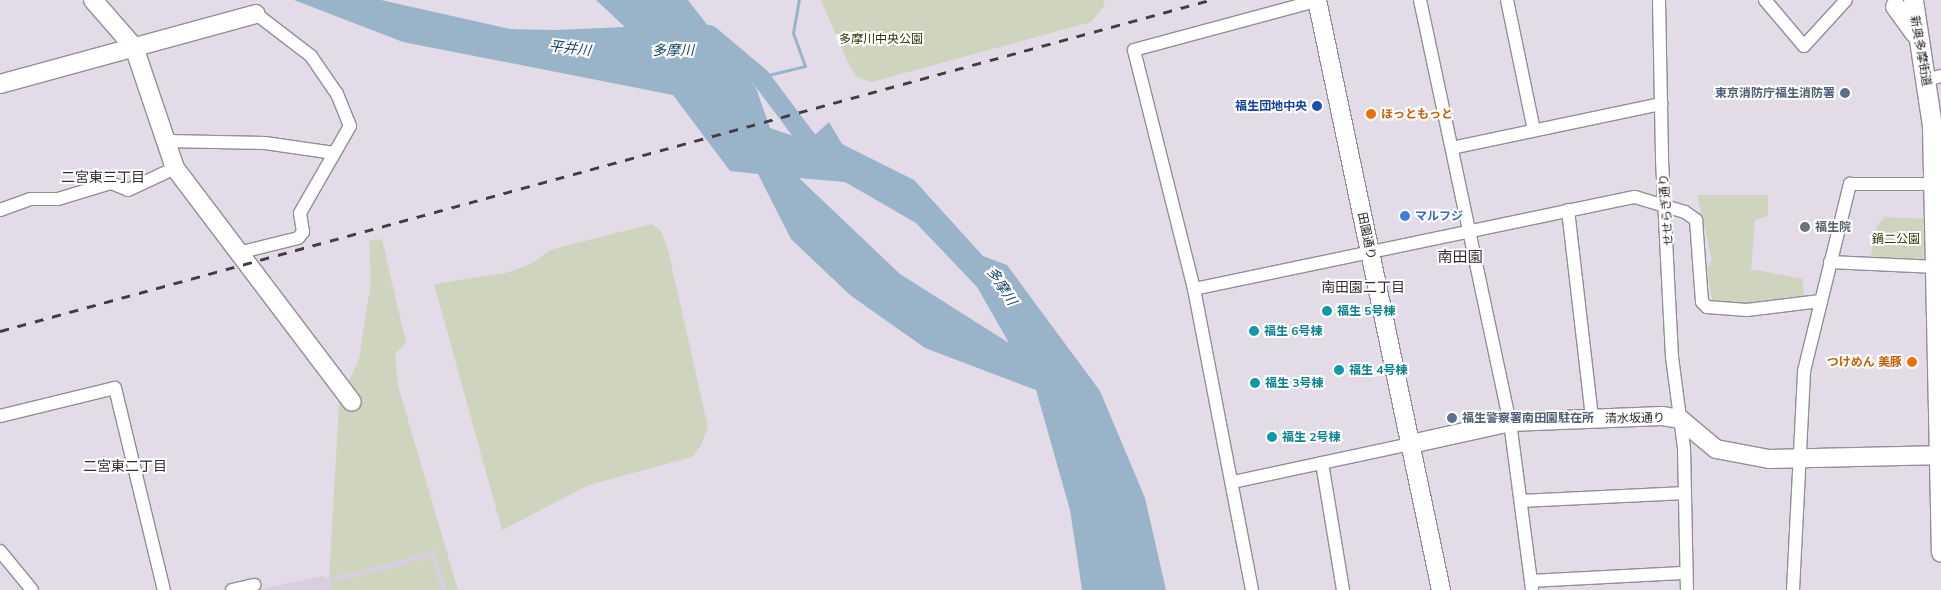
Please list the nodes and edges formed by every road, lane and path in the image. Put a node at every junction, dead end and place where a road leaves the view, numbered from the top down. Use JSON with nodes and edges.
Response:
{"nodes":[{"id":1,"x":94,"y":0,"type":"edge"},
{"id":2,"x":1318,"y":0,"type":"edge"},
{"id":3,"x":1420,"y":0,"type":"edge"},
{"id":4,"x":1507,"y":0,"type":"edge"},
{"id":5,"x":1659,"y":0,"type":"edge"},
{"id":6,"x":1765,"y":0,"type":"edge"},
{"id":7,"x":1846,"y":0,"type":"edge"},
{"id":8,"x":1902,"y":4,"type":"edge"},
{"id":9,"x":256,"y":14,"type":"joint"},
{"id":10,"x":134,"y":47,"type":"junction"},
{"id":11,"x":1934,"y":78,"type":"edge"},
{"id":12,"x":0,"y":84,"type":"edge"},
{"id":13,"x":1661,"y":104,"type":"junction"},
{"id":14,"x":1534,"y":130,"type":"junction"},
{"id":15,"x":166,"y":141,"type":"junction"},
{"id":16,"x":1452,"y":148,"type":"junction"},
{"id":17,"x":334,"y":153,"type":"junction"},
{"id":18,"x":175,"y":168,"type":"junction"},
{"id":19,"x":1937,"y":190,"type":"edge"},
{"id":20,"x":1667,"y":205,"type":"junction"},
{"id":21,"x":0,"y":210,"type":"edge"},
{"id":22,"x":1568,"y":210,"type":"junction"},
{"id":23,"x":1469,"y":230,"type":"junction"},
{"id":24,"x":1371,"y":251,"type":"junction"},
{"id":25,"x":242,"y":252,"type":"junction"},
{"id":26,"x":1830,"y":262,"type":"junction"},
{"id":27,"x":1936,"y":267,"type":"junction"},
{"id":28,"x":1194,"y":289,"type":"junction"},
{"id":29,"x":1820,"y":301,"type":"junction"},
{"id":30,"x":352,"y":402,"type":"dead end"},
{"id":31,"x":0,"y":416,"type":"edge"},
{"id":32,"x":1592,"y":419,"type":"junction"},
{"id":33,"x":1680,"y":419,"type":"junction"},
{"id":34,"x":1510,"y":422,"type":"junction"},
{"id":35,"x":1411,"y":444,"type":"junction"},
{"id":36,"x":1940,"y":455,"type":"edge"},
{"id":37,"x":1800,"y":462,"type":"junction"},
{"id":38,"x":1322,"y":463,"type":"junction"},
{"id":39,"x":1233,"y":482,"type":"junction"},
{"id":40,"x":1685,"y":493,"type":"junction"},
{"id":41,"x":1520,"y":501,"type":"junction"},
{"id":42,"x":0,"y":551,"type":"edge"},
{"id":43,"x":1941,"y":552,"type":"edge"},
{"id":44,"x":1686,"y":573,"type":"junction"},
{"id":45,"x":254,"y":585,"type":"dead end"},
{"id":46,"x":1532,"y":585,"type":"edge"},
{"id":47,"x":32,"y":590,"type":"edge"},
{"id":48,"x":164,"y":590,"type":"edge"},
{"id":49,"x":232,"y":590,"type":"edge"},
{"id":50,"x":1252,"y":590,"type":"edge"},
{"id":51,"x":1343,"y":590,"type":"edge"},
{"id":52,"x":1441,"y":590,"type":"edge"},
{"id":53,"x":1687,"y":590,"type":"edge"},
{"id":54,"x":1793,"y":590,"type":"edge"}],
"edges":[{"from":1,"to":10,"type":"street"},
{"from":2,"to":24,"type":"street","name":"田園通り"},
{"from":2,"to":28,"type":"street"},
{"from":3,"to":16,"type":"street"},
{"from":4,"to":14,"type":"street"},
{"from":5,"to":13,"type":"street","name":"せせらぎ通り"},
{"from":6,"to":7,"type":"street"},
{"from":8,"to":11,"type":"main road","name":"新奥多摩街道"},
{"from":9,"to":10,"type":"street"},
{"from":9,"to":17,"type":"street"},
{"from":10,"to":12,"type":"street"},
{"from":10,"to":15,"type":"street"},
{"from":11,"to":19,"type":"main road","name":"新奥多摩街道"},
{"from":13,"to":14,"type":"street"},
{"from":13,"to":20,"type":"street","name":"せせらぎ通り"},
{"from":14,"to":16,"type":"street"},
{"from":15,"to":17,"type":"street"},
{"from":15,"to":18,"type":"street"},
{"from":16,"to":23,"type":"street"},
{"from":17,"to":25,"type":"street"},
{"from":18,"to":21,"type":"street"},
{"from":18,"to":25,"type":"street"},
{"from":19,"to":26,"type":"street"},
{"from":19,"to":27,"type":"main road","name":"新奥多摩街道"},
{"from":20,"to":22,"type":"street"},
{"from":20,"to":29,"type":"street"},
{"from":20,"to":33,"type":"street","name":"せせらぎ通り"},
{"from":22,"to":23,"type":"street"},
{"from":22,"to":32,"type":"street"},
{"from":23,"to":24,"type":"street"},
{"from":23,"to":34,"type":"street"},
{"from":24,"to":28,"type":"street"},
{"from":24,"to":35,"type":"street","name":"田園通り"},
{"from":25,"to":30,"type":"street"},
{"from":26,"to":27,"type":"street"},
{"from":26,"to":29,"type":"street"},
{"from":27,"to":36,"type":"main road","name":"新奥多摩街道"},
{"from":28,"to":39,"type":"street"},
{"from":29,"to":37,"type":"street"},
{"from":31,"to":48,"type":"street"},
{"from":32,"to":33,"type":"street","name":"清水坂通り"},
{"from":32,"to":34,"type":"street","name":"清水坂通り"},
{"from":33,"to":37,"type":"street","name":"清水坂通り"},
{"from":33,"to":40,"type":"street","name":"せせらぎ通り"},
{"from":34,"to":35,"type":"street","name":"清水坂通り"},
{"from":34,"to":41,"type":"street"},
{"from":35,"to":38,"type":"street","name":"清水坂通り"},
{"from":35,"to":52,"type":"street","name":"田園通り"},
{"from":36,"to":37,"type":"street","name":"清水坂通り"},
{"from":36,"to":43,"type":"main road","name":"新奥多摩街道"},
{"from":37,"to":54,"type":"street"},
{"from":38,"to":39,"type":"street","name":"清水坂通り"},
{"from":38,"to":51,"type":"street"},
{"from":39,"to":50,"type":"street"},
{"from":40,"to":41,"type":"street"},
{"from":40,"to":44,"type":"street","name":"せせらぎ通り"},
{"from":41,"to":46,"type":"street"},
{"from":42,"to":47,"type":"street"},
{"from":44,"to":46,"type":"street"},
{"from":44,"to":53,"type":"street","name":"せせらぎ通り"},
{"from":45,"to":49,"type":"street"}]}
